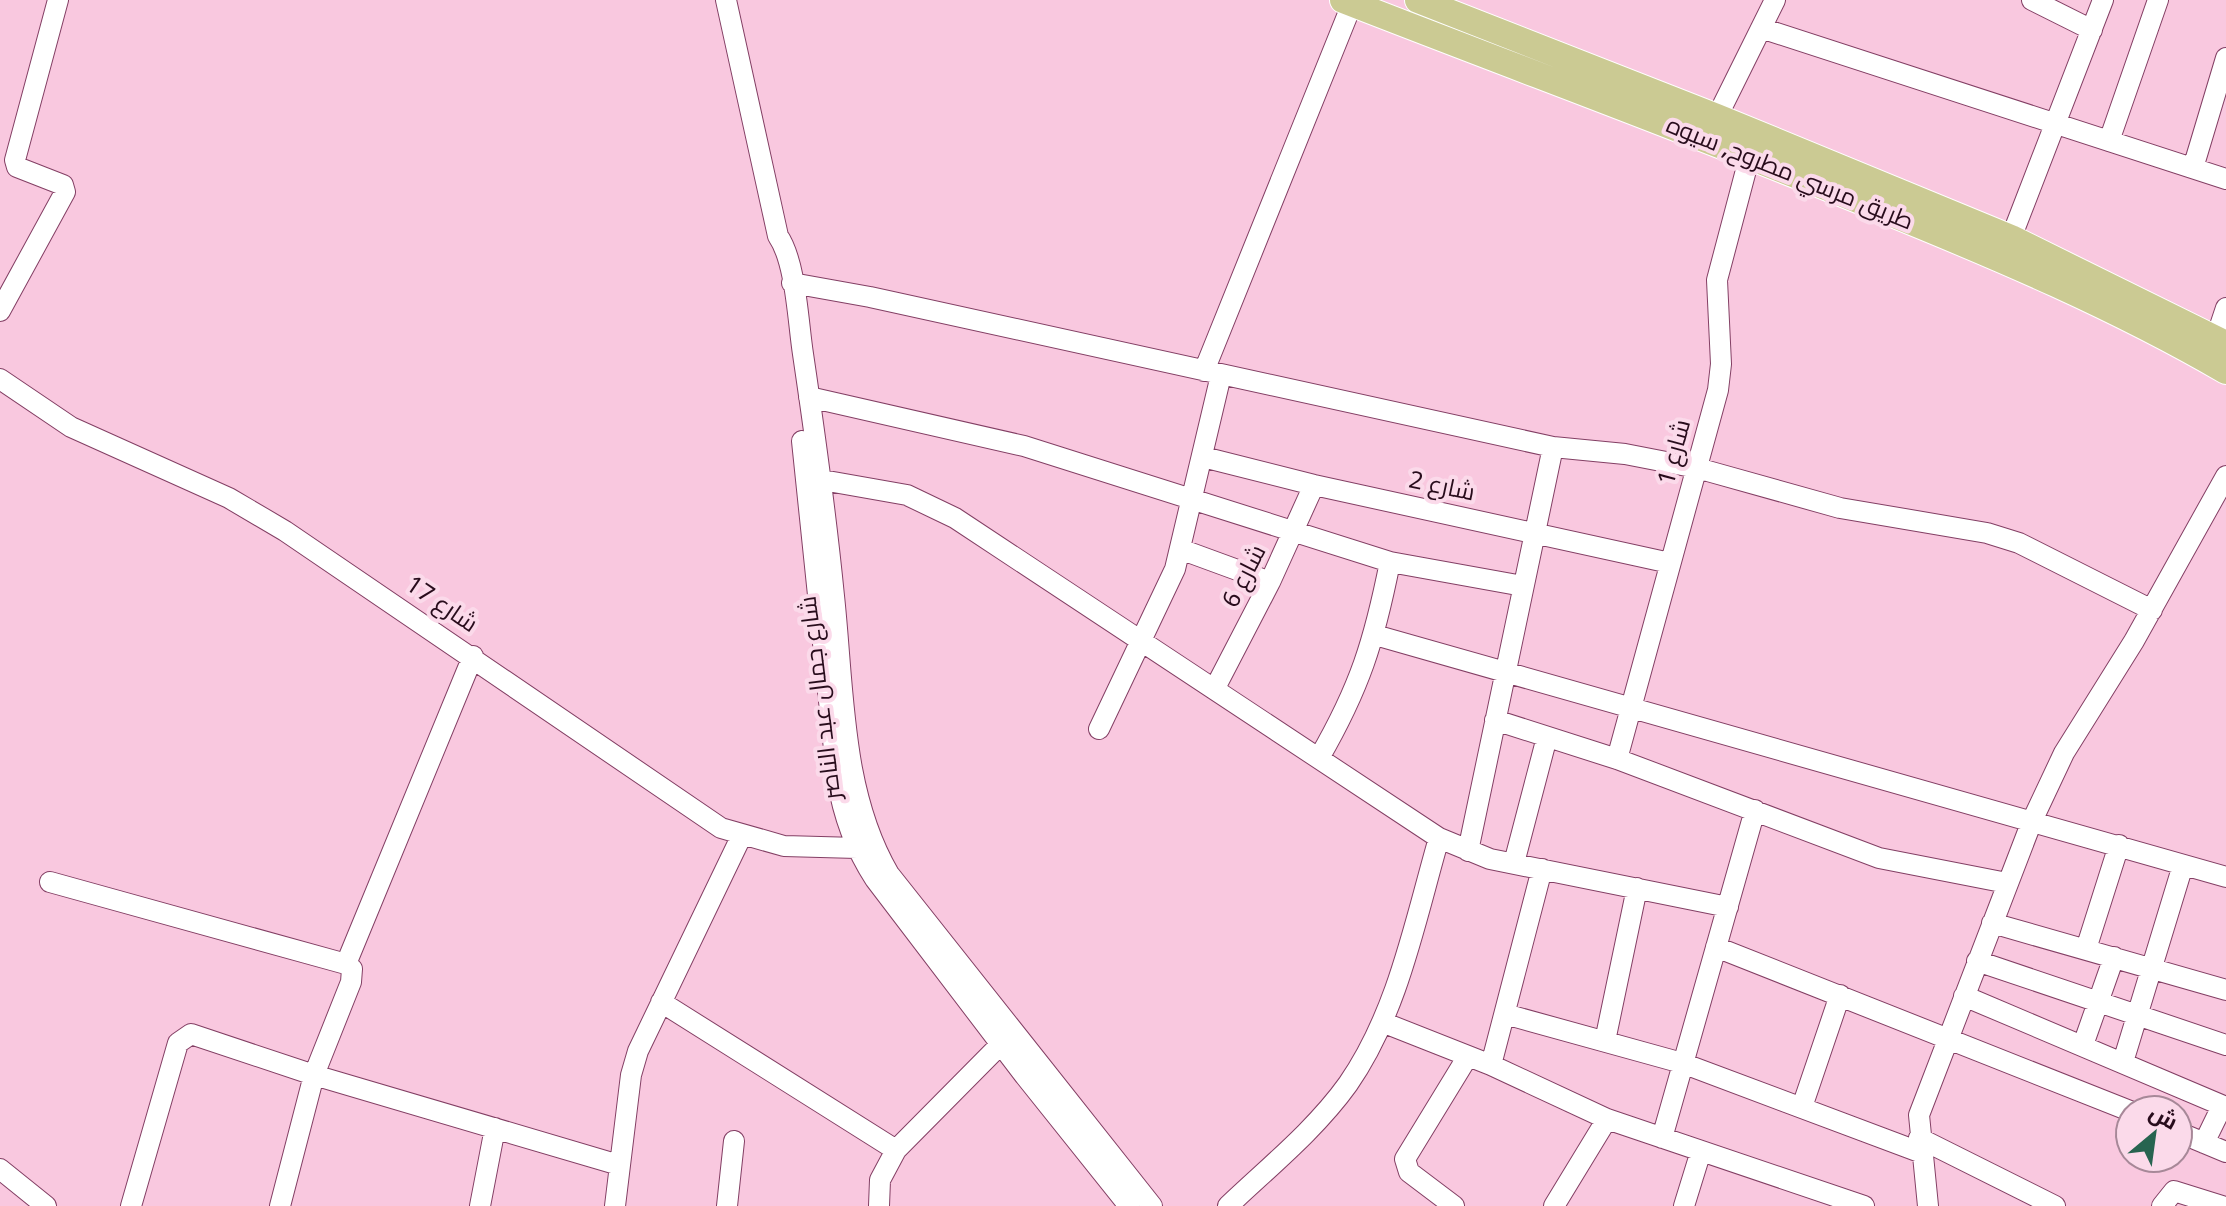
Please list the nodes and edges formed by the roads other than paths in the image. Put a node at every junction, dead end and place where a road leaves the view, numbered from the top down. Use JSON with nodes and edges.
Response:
{"nodes":[{"id":1,"x":58,"y":0,"type":"edge"},
{"id":2,"x":726,"y":0,"type":"edge"},
{"id":3,"x":1418,"y":0,"type":"edge"},
{"id":4,"x":1775,"y":0,"type":"edge"},
{"id":5,"x":2032,"y":0,"type":"edge"},
{"id":6,"x":2103,"y":0,"type":"edge"},
{"id":7,"x":2158,"y":0,"type":"edge"},
{"id":8,"x":1347,"y":2,"type":"edge"},
{"id":9,"x":1761,"y":28,"type":"junction"},
{"id":10,"x":2092,"y":30,"type":"junction"},
{"id":11,"x":2226,"y":58,"type":"edge"},
{"id":12,"x":1717,"y":117,"type":"junction"},
{"id":13,"x":2056,"y":124,"type":"junction"},
{"id":14,"x":2109,"y":141,"type":"junction"},
{"id":15,"x":1750,"y":155,"type":"junction"},
{"id":16,"x":2193,"y":168,"type":"junction"},
{"id":17,"x":2226,"y":179,"type":"edge"},
{"id":18,"x":778,"y":236,"type":"junction"},
{"id":19,"x":2011,"y":238,"type":"junction"},
{"id":20,"x":792,"y":283,"type":"junction"},
{"id":21,"x":2226,"y":308,"type":"edge"},
{"id":22,"x":0,"y":311,"type":"edge"},
{"id":23,"x":2223,"y":355,"type":"edge"},
{"id":24,"x":1213,"y":373,"type":"junction"},
{"id":25,"x":0,"y":379,"type":"edge"},
{"id":26,"x":809,"y":397,"type":"junction"},
{"id":27,"x":1553,"y":447,"type":"junction"},
{"id":28,"x":1203,"y":457,"type":"junction"},
{"id":29,"x":1697,"y":468,"type":"junction"},
{"id":30,"x":2226,"y":476,"type":"edge"},
{"id":31,"x":822,"y":480,"type":"junction"},
{"id":32,"x":1314,"y":485,"type":"junction"},
{"id":33,"x":1194,"y":498,"type":"junction"},
{"id":34,"x":1294,"y":533,"type":"junction"},
{"id":35,"x":1535,"y":533,"type":"junction"},
{"id":36,"x":1180,"y":549,"type":"junction"},
{"id":37,"x":1390,"y":562,"type":"junction"},
{"id":38,"x":1670,"y":563,"type":"junction"},
{"id":39,"x":1270,"y":582,"type":"junction"},
{"id":40,"x":1523,"y":586,"type":"junction"},
{"id":41,"x":2152,"y":610,"type":"junction"},
{"id":42,"x":1375,"y":635,"type":"junction"},
{"id":43,"x":1142,"y":639,"type":"junction"},
{"id":44,"x":473,"y":656,"type":"junction"},
{"id":45,"x":1506,"y":670,"type":"junction"},
{"id":46,"x":1215,"y":688,"type":"junction"},
{"id":47,"x":1631,"y":707,"type":"junction"},
{"id":48,"x":1495,"y":720,"type":"junction"},
{"id":49,"x":1099,"y":729,"type":"dead end"},
{"id":50,"x":1547,"y":737,"type":"junction"},
{"id":51,"x":1319,"y":758,"type":"junction"},
{"id":52,"x":1617,"y":759,"type":"junction"},
{"id":53,"x":1755,"y":810,"type":"junction"},
{"id":54,"x":2032,"y":821,"type":"junction"},
{"id":55,"x":741,"y":837,"type":"junction"},
{"id":56,"x":1439,"y":838,"type":"junction"},
{"id":57,"x":2119,"y":845,"type":"junction"},
{"id":58,"x":857,"y":848,"type":"junction"},
{"id":59,"x":1468,"y":851,"type":"junction"},
{"id":60,"x":1514,"y":863,"type":"junction"},
{"id":61,"x":2183,"y":865,"type":"junction"},
{"id":62,"x":1542,"y":869,"type":"junction"},
{"id":63,"x":2226,"y":877,"type":"edge"},
{"id":64,"x":50,"y":882,"type":"dead end"},
{"id":65,"x":2007,"y":883,"type":"junction"},
{"id":66,"x":1637,"y":888,"type":"junction"},
{"id":67,"x":1728,"y":907,"type":"junction"},
{"id":68,"x":1992,"y":923,"type":"junction"},
{"id":69,"x":1716,"y":947,"type":"junction"},
{"id":70,"x":2086,"y":949,"type":"junction"},
{"id":71,"x":2114,"y":957,"type":"junction"},
{"id":72,"x":1977,"y":961,"type":"junction"},
{"id":73,"x":346,"y":964,"type":"junction"},
{"id":74,"x":2152,"y":968,"type":"junction"},
{"id":75,"x":2226,"y":990,"type":"edge"},
{"id":76,"x":1840,"y":995,"type":"junction"},
{"id":77,"x":1964,"y":996,"type":"junction"},
{"id":78,"x":661,"y":1002,"type":"junction"},
{"id":79,"x":2099,"y":1002,"type":"junction"},
{"id":80,"x":1505,"y":1014,"type":"junction"},
{"id":81,"x":2137,"y":1015,"type":"junction"},
{"id":82,"x":1382,"y":1022,"type":"junction"},
{"id":83,"x":1949,"y":1037,"type":"junction"},
{"id":84,"x":1605,"y":1041,"type":"junction"},
{"id":85,"x":1001,"y":1044,"type":"junction"},
{"id":86,"x":2083,"y":1045,"type":"junction"},
{"id":87,"x":2226,"y":1045,"type":"edge"},
{"id":88,"x":1468,"y":1056,"type":"junction"},
{"id":89,"x":2123,"y":1062,"type":"junction"},
{"id":90,"x":1682,"y":1063,"type":"junction"},
{"id":91,"x":1491,"y":1065,"type":"junction"},
{"id":92,"x":1032,"y":1071,"type":"junction"},
{"id":93,"x":314,"y":1075,"type":"junction"},
{"id":94,"x":2114,"y":1104,"type":"edge"},
{"id":95,"x":2224,"y":1106,"type":"edge"},
{"id":96,"x":1802,"y":1107,"type":"junction"},
{"id":97,"x":1607,"y":1119,"type":"junction"},
{"id":98,"x":495,"y":1128,"type":"junction"},
{"id":99,"x":1662,"y":1138,"type":"junction"},
{"id":100,"x":2194,"y":1139,"type":"edge"},
{"id":101,"x":734,"y":1141,"type":"dead end"},
{"id":102,"x":2204,"y":1143,"type":"junction"},
{"id":103,"x":1920,"y":1145,"type":"junction"},
{"id":104,"x":896,"y":1150,"type":"junction"},
{"id":105,"x":1701,"y":1151,"type":"junction"},
{"id":106,"x":2226,"y":1152,"type":"edge"},
{"id":107,"x":619,"y":1165,"type":"junction"},
{"id":108,"x":0,"y":1169,"type":"edge"},
{"id":109,"x":46,"y":1206,"type":"edge"},
{"id":110,"x":131,"y":1206,"type":"edge"},
{"id":111,"x":280,"y":1206,"type":"edge"},
{"id":112,"x":480,"y":1206,"type":"edge"},
{"id":113,"x":615,"y":1206,"type":"edge"},
{"id":114,"x":727,"y":1206,"type":"edge"},
{"id":115,"x":879,"y":1206,"type":"edge"},
{"id":116,"x":1129,"y":1206,"type":"edge"},
{"id":117,"x":1152,"y":1206,"type":"edge"},
{"id":118,"x":1228,"y":1206,"type":"edge"},
{"id":119,"x":1454,"y":1206,"type":"edge"},
{"id":120,"x":1554,"y":1206,"type":"edge"},
{"id":121,"x":1684,"y":1206,"type":"edge"},
{"id":122,"x":1864,"y":1206,"type":"edge"},
{"id":123,"x":1928,"y":1206,"type":"edge"},
{"id":124,"x":2055,"y":1206,"type":"edge"},
{"id":125,"x":2162,"y":1206,"type":"edge"},
{"id":126,"x":2222,"y":1206,"type":"edge"}],
"edges":[{"from":1,"to":22,"type":"street"},
{"from":2,"to":18,"type":"street","name":"شارع جمال عبد الناصر"},
{"from":3,"to":12,"type":"main road","name":"طريق مرسي مطروح, سيوه"},
{"from":4,"to":9,"type":"street"},
{"from":5,"to":10,"type":"street"},
{"from":6,"to":10,"type":"street"},
{"from":7,"to":14,"type":"street"},
{"from":8,"to":15,"type":"main road","name":"طريق مرسي مطروح, سيوه"},
{"from":8,"to":24,"type":"street"},
{"from":9,"to":12,"type":"street"},
{"from":9,"to":13,"type":"street"},
{"from":10,"to":13,"type":"street"},
{"from":11,"to":16,"type":"street"},
{"from":12,"to":19,"type":"main road","name":"طريق مرسي مطروح, سيوه"},
{"from":13,"to":14,"type":"street"},
{"from":13,"to":19,"type":"street"},
{"from":14,"to":16,"type":"street"},
{"from":15,"to":23,"type":"main road","name":"طريق مرسي مطروح, سيوه"},
{"from":15,"to":29,"type":"street","name":"شارع 1"},
{"from":16,"to":17,"type":"street"},
{"from":18,"to":20,"type":"street","name":"شارع جمال عبد الناصر"},
{"from":18,"to":58,"type":"street","name":"شارع جمال عبد الناصر"},
{"from":19,"to":23,"type":"main road","name":"طريق مرسي مطروح, سيوه"},
{"from":20,"to":24,"type":"street"},
{"from":20,"to":26,"type":"street","name":"شارع جمال عبد الناصر"},
{"from":21,"to":23,"type":"street"},
{"from":24,"to":27,"type":"street"},
{"from":24,"to":28,"type":"street"},
{"from":25,"to":44,"type":"street","name":"شارع 17"},
{"from":26,"to":31,"type":"street","name":"شارع جمال عبد الناصر"},
{"from":26,"to":33,"type":"street"},
{"from":27,"to":29,"type":"street"},
{"from":27,"to":35,"type":"street"},
{"from":28,"to":32,"type":"street","name":"شارع 2"},
{"from":28,"to":33,"type":"street"},
{"from":29,"to":38,"type":"street","name":"شارع 1"},
{"from":29,"to":41,"type":"street"},
{"from":30,"to":41,"type":"street"},
{"from":31,"to":43,"type":"street"},
{"from":31,"to":92,"type":"street","name":"شارع جمال عبد الناصر"},
{"from":32,"to":34,"type":"street","name":"شارع 6"},
{"from":32,"to":35,"type":"street","name":"شارع 2"},
{"from":33,"to":34,"type":"street"},
{"from":33,"to":36,"type":"street"},
{"from":34,"to":37,"type":"street"},
{"from":34,"to":39,"type":"street","name":"شارع 6"},
{"from":35,"to":38,"type":"street","name":"شارع 2"},
{"from":35,"to":40,"type":"street"},
{"from":36,"to":39,"type":"street"},
{"from":36,"to":43,"type":"street"},
{"from":37,"to":40,"type":"street"},
{"from":37,"to":42,"type":"street"},
{"from":38,"to":47,"type":"street","name":"شارع 1"},
{"from":39,"to":46,"type":"street","name":"شارع 6"},
{"from":40,"to":45,"type":"street"},
{"from":41,"to":54,"type":"street"},
{"from":42,"to":45,"type":"street"},
{"from":42,"to":51,"type":"street"},
{"from":43,"to":46,"type":"street"},
{"from":43,"to":49,"type":"street"},
{"from":44,"to":55,"type":"street","name":"شارع 17"},
{"from":44,"to":73,"type":"street"},
{"from":45,"to":47,"type":"street"},
{"from":45,"to":48,"type":"street"},
{"from":46,"to":51,"type":"street"},
{"from":47,"to":52,"type":"street","name":"شارع 1"},
{"from":47,"to":54,"type":"street"},
{"from":48,"to":50,"type":"street"},
{"from":48,"to":59,"type":"street"},
{"from":50,"to":52,"type":"street"},
{"from":50,"to":60,"type":"street"},
{"from":51,"to":56,"type":"street"},
{"from":52,"to":53,"type":"street"},
{"from":53,"to":65,"type":"street"},
{"from":53,"to":67,"type":"street"},
{"from":54,"to":57,"type":"street"},
{"from":54,"to":65,"type":"street"},
{"from":55,"to":58,"type":"street","name":"شارع 17"},
{"from":55,"to":78,"type":"street"},
{"from":56,"to":59,"type":"street"},
{"from":56,"to":82,"type":"street"},
{"from":57,"to":61,"type":"street"},
{"from":57,"to":70,"type":"street"},
{"from":58,"to":85,"type":"street","name":"شارع جمال عبد الناصر"},
{"from":59,"to":60,"type":"street"},
{"from":60,"to":62,"type":"street"},
{"from":61,"to":63,"type":"street"},
{"from":61,"to":74,"type":"street"},
{"from":62,"to":66,"type":"street"},
{"from":62,"to":80,"type":"street"},
{"from":64,"to":73,"type":"street"},
{"from":65,"to":68,"type":"street"},
{"from":66,"to":67,"type":"street"},
{"from":66,"to":84,"type":"street"},
{"from":67,"to":69,"type":"street"},
{"from":68,"to":70,"type":"street"},
{"from":68,"to":72,"type":"street"},
{"from":69,"to":76,"type":"street"},
{"from":69,"to":90,"type":"street"},
{"from":70,"to":71,"type":"street"},
{"from":71,"to":74,"type":"street"},
{"from":71,"to":79,"type":"street"},
{"from":72,"to":77,"type":"street"},
{"from":72,"to":79,"type":"street"},
{"from":73,"to":93,"type":"street"},
{"from":74,"to":75,"type":"street"},
{"from":74,"to":81,"type":"street"},
{"from":76,"to":83,"type":"street"},
{"from":76,"to":96,"type":"street"},
{"from":77,"to":83,"type":"street"},
{"from":77,"to":86,"type":"street"},
{"from":78,"to":104,"type":"street"},
{"from":78,"to":107,"type":"street"},
{"from":79,"to":81,"type":"street"},
{"from":79,"to":86,"type":"street"},
{"from":80,"to":84,"type":"street"},
{"from":80,"to":91,"type":"street"},
{"from":81,"to":87,"type":"street"},
{"from":81,"to":89,"type":"street"},
{"from":82,"to":88,"type":"street"},
{"from":82,"to":118,"type":"street"},
{"from":83,"to":94,"type":"street"},
{"from":83,"to":103,"type":"street"},
{"from":84,"to":90,"type":"street"},
{"from":85,"to":92,"type":"street","name":"شارع جمال عبد الناصر"},
{"from":85,"to":104,"type":"street"},
{"from":86,"to":89,"type":"street"},
{"from":88,"to":91,"type":"street"},
{"from":88,"to":119,"type":"street"},
{"from":89,"to":95,"type":"street"},
{"from":90,"to":96,"type":"street"},
{"from":90,"to":99,"type":"street"},
{"from":91,"to":97,"type":"street"},
{"from":92,"to":116,"type":"street","name":"شارع جمال عبد الناصر"},
{"from":92,"to":117,"type":"street","name":"شارع جمال عبد الناصر"},
{"from":93,"to":98,"type":"street"},
{"from":93,"to":110,"type":"street"},
{"from":93,"to":111,"type":"street"},
{"from":95,"to":102,"type":"street"},
{"from":96,"to":103,"type":"street"},
{"from":97,"to":99,"type":"street"},
{"from":97,"to":120,"type":"street"},
{"from":98,"to":107,"type":"street"},
{"from":98,"to":112,"type":"street"},
{"from":99,"to":105,"type":"street"},
{"from":100,"to":102,"type":"street"},
{"from":101,"to":114,"type":"street"},
{"from":102,"to":106,"type":"street"},
{"from":103,"to":123,"type":"street"},
{"from":103,"to":124,"type":"street"},
{"from":104,"to":115,"type":"street"},
{"from":105,"to":121,"type":"street"},
{"from":105,"to":122,"type":"street"},
{"from":107,"to":113,"type":"street"},
{"from":108,"to":109,"type":"street"},
{"from":125,"to":126,"type":"street"}]}
